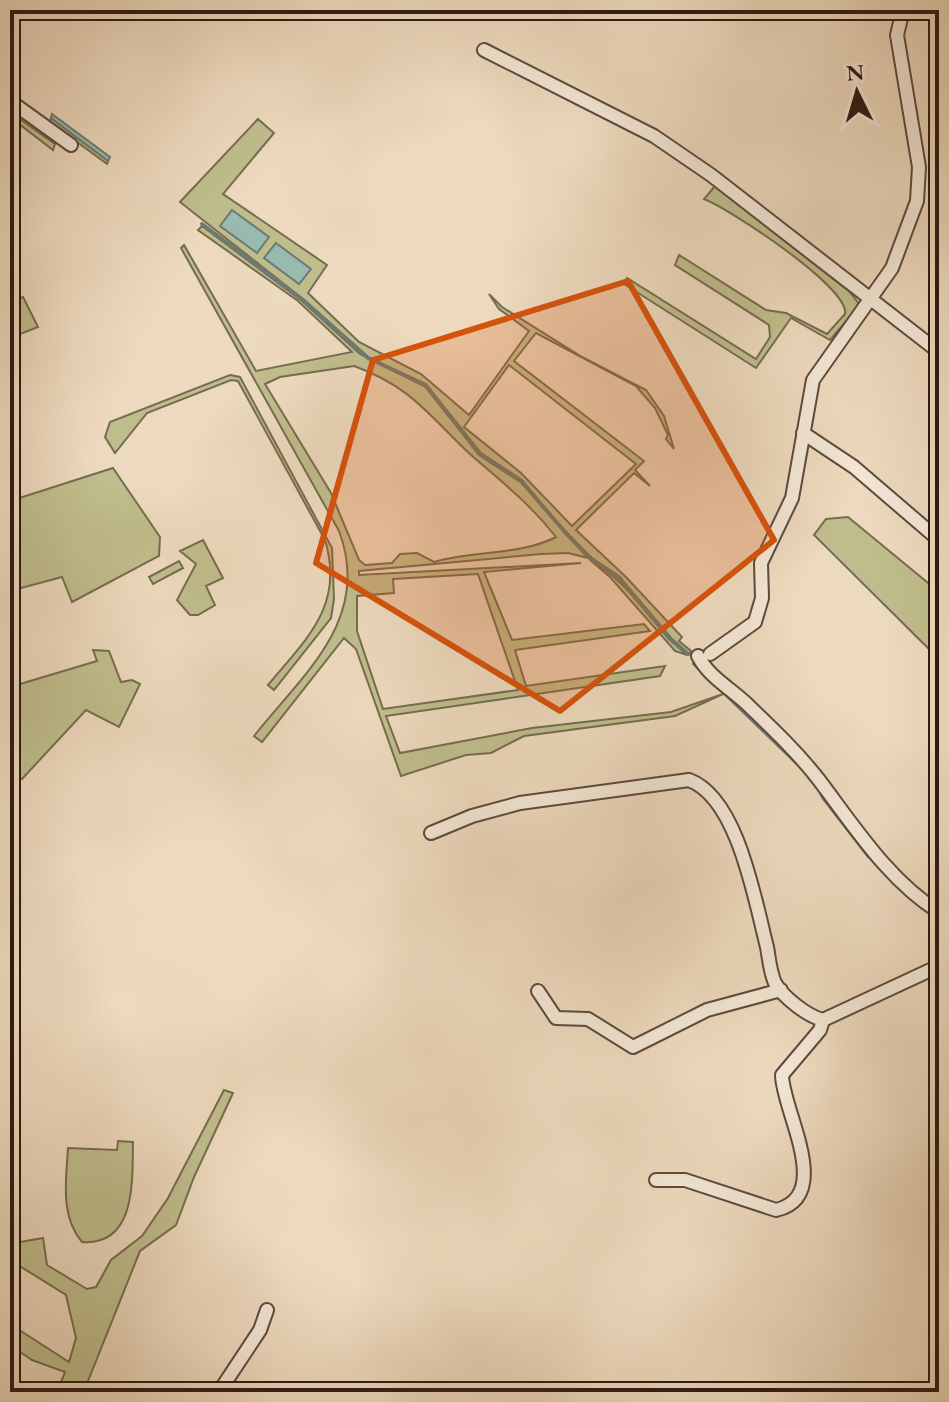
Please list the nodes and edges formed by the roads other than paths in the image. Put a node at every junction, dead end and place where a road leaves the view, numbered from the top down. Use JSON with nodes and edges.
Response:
{"nodes":[{"id":1,"x":903,"y":10,"type":"edge"},
{"id":2,"x":484,"y":50,"type":"dead end"},
{"id":3,"x":10,"y":101,"type":"edge"},
{"id":4,"x":71,"y":145,"type":"dead end"},
{"id":5,"x":872,"y":297,"type":"junction"},
{"id":6,"x":939,"y":352,"type":"edge"},
{"id":7,"x":803,"y":433,"type":"junction"},
{"id":8,"x":939,"y":540,"type":"edge"},
{"id":9,"x":431,"y":833,"type":"dead end"},
{"id":10,"x":939,"y":912,"type":"edge"},
{"id":11,"x":939,"y":966,"type":"edge"},
{"id":12,"x":781,"y":990,"type":"junction"},
{"id":13,"x":538,"y":991,"type":"dead end"},
{"id":14,"x":823,"y":1020,"type":"junction"},
{"id":15,"x":656,"y":1180,"type":"dead end"},
{"id":16,"x":267,"y":1310,"type":"dead end"},
{"id":17,"x":219,"y":1392,"type":"edge"}],
"edges":[{"from":1,"to":5,"type":"street"},
{"from":2,"to":5,"type":"street"},
{"from":3,"to":4,"type":"street"},
{"from":5,"to":6,"type":"street"},
{"from":5,"to":7,"type":"street"},
{"from":7,"to":8,"type":"street"},
{"from":7,"to":10,"type":"street"},
{"from":9,"to":12,"type":"street"},
{"from":11,"to":14,"type":"street"},
{"from":12,"to":13,"type":"street"},
{"from":12,"to":14,"type":"street"},
{"from":14,"to":15,"type":"street"},
{"from":16,"to":17,"type":"street"}]}
